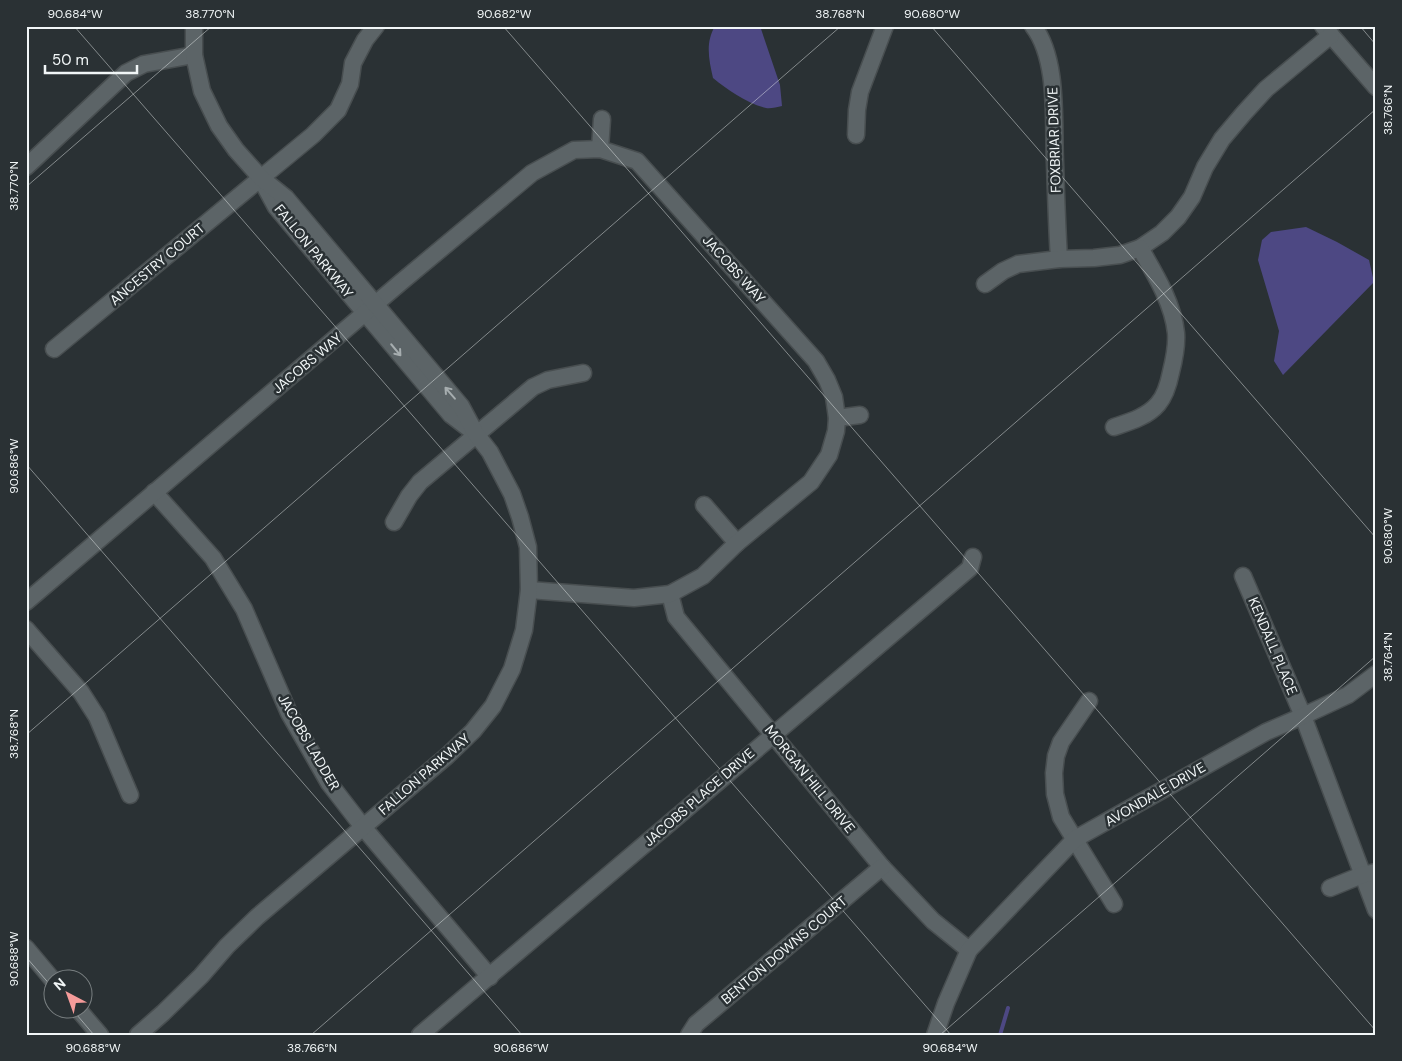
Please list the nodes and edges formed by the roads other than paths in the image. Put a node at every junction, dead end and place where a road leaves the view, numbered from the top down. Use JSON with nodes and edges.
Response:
{"nodes":[{"id":1,"x":194,"y":26,"type":"edge"},
{"id":2,"x":376,"y":26,"type":"edge"},
{"id":3,"x":885,"y":26,"type":"edge"},
{"id":4,"x":1038,"y":28,"type":"edge"},
{"id":5,"x":1327,"y":31,"type":"edge"},
{"id":6,"x":194,"y":55,"type":"junction"},
{"id":7,"x":1376,"y":87,"type":"edge"},
{"id":8,"x":602,"y":119,"type":"dead end"},
{"id":9,"x":856,"y":134,"type":"dead end"},
{"id":10,"x":600,"y":149,"type":"junction"},
{"id":11,"x":26,"y":167,"type":"edge"},
{"id":12,"x":261,"y":178,"type":"junction"},
{"id":13,"x":1140,"y":248,"type":"junction"},
{"id":14,"x":1059,"y":259,"type":"junction"},
{"id":15,"x":985,"y":284,"type":"dead end"},
{"id":16,"x":370,"y":309,"type":"junction"},
{"id":17,"x":54,"y":350,"type":"dead end"},
{"id":18,"x":583,"y":373,"type":"dead end"},
{"id":19,"x":860,"y":415,"type":"dead end"},
{"id":20,"x":837,"y":418,"type":"junction"},
{"id":21,"x":1114,"y":428,"type":"dead end"},
{"id":22,"x":476,"y":434,"type":"junction"},
{"id":23,"x":154,"y":492,"type":"junction"},
{"id":24,"x":704,"y":504,"type":"dead end"},
{"id":25,"x":394,"y":522,"type":"dead end"},
{"id":26,"x":737,"y":542,"type":"junction"},
{"id":27,"x":974,"y":557,"type":"dead end"},
{"id":28,"x":1243,"y":576,"type":"dead end"},
{"id":29,"x":529,"y":590,"type":"junction"},
{"id":30,"x":670,"y":594,"type":"junction"},
{"id":31,"x":26,"y":602,"type":"edge"},
{"id":32,"x":26,"y":629,"type":"edge"},
{"id":33,"x":1376,"y":674,"type":"edge"},
{"id":34,"x":1089,"y":702,"type":"dead end"},
{"id":35,"x":1303,"y":716,"type":"junction"},
{"id":36,"x":774,"y":734,"type":"junction"},
{"id":37,"x":130,"y":795,"type":"dead end"},
{"id":38,"x":362,"y":827,"type":"junction"},
{"id":39,"x":1075,"y":839,"type":"junction"},
{"id":40,"x":882,"y":867,"type":"junction"},
{"id":41,"x":1369,"y":874,"type":"edge"},
{"id":42,"x":1330,"y":888,"type":"dead end"},
{"id":43,"x":1114,"y":904,"type":"dead end"},
{"id":44,"x":1376,"y":910,"type":"edge"},
{"id":45,"x":26,"y":948,"type":"edge"},
{"id":46,"x":969,"y":950,"type":"junction"},
{"id":47,"x":43,"y":968,"type":"edge"},
{"id":48,"x":490,"y":976,"type":"junction"},
{"id":49,"x":86,"y":1018,"type":"edge"},
{"id":50,"x":100,"y":1035,"type":"edge"},
{"id":51,"x":138,"y":1035,"type":"edge"},
{"id":52,"x":420,"y":1035,"type":"edge"},
{"id":53,"x":689,"y":1035,"type":"edge"},
{"id":54,"x":935,"y":1035,"type":"edge"}],
"edges":[{"from":1,"to":6,"type":"street","name":"FALLON PARKWAY"},
{"from":2,"to":12,"type":"street","name":"ANCESTRY COURT"},
{"from":3,"to":9,"type":"street"},
{"from":4,"to":14,"type":"street","name":"FOXBRIAR DRIVE"},
{"from":5,"to":7,"type":"street"},
{"from":5,"to":13,"type":"street"},
{"from":6,"to":11,"type":"street"},
{"from":6,"to":12,"type":"street","name":"FALLON PARKWAY"},
{"from":8,"to":10,"type":"street"},
{"from":10,"to":16,"type":"street","name":"JACOBS WAY"},
{"from":10,"to":20,"type":"street","name":"JACOBS WAY"},
{"from":12,"to":16,"type":"street","name":"FALLON PARKWAY"},
{"from":12,"to":17,"type":"street","name":"ANCESTRY COURT"},
{"from":13,"to":14,"type":"street"},
{"from":13,"to":21,"type":"street"},
{"from":14,"to":15,"type":"street"},
{"from":16,"to":22,"type":"street","name":"FALLON PARKWAY"},
{"from":16,"to":23,"type":"street","name":"JACOBS WAY"},
{"from":18,"to":22,"type":"street"},
{"from":19,"to":20,"type":"street"},
{"from":20,"to":26,"type":"street","name":"JACOBS WAY"},
{"from":22,"to":25,"type":"street"},
{"from":22,"to":29,"type":"street","name":"FALLON PARKWAY"},
{"from":23,"to":31,"type":"street","name":"JACOBS WAY"},
{"from":23,"to":38,"type":"street","name":"JACOBS LADDER"},
{"from":24,"to":26,"type":"street"},
{"from":26,"to":30,"type":"street","name":"JACOBS WAY"},
{"from":27,"to":36,"type":"street","name":"JACOBS PLACE DRIVE"},
{"from":28,"to":35,"type":"street","name":"KENDALL PLACE"},
{"from":29,"to":30,"type":"street","name":"JACOBS WAY"},
{"from":29,"to":38,"type":"street","name":"FALLON PARKWAY"},
{"from":30,"to":36,"type":"street","name":"MORGAN HILL DRIVE"},
{"from":32,"to":37,"type":"street"},
{"from":33,"to":35,"type":"street","name":"AVONDALE DRIVE"},
{"from":34,"to":39,"type":"street"},
{"from":35,"to":39,"type":"street","name":"AVONDALE DRIVE"},
{"from":35,"to":41,"type":"street"},
{"from":36,"to":40,"type":"street","name":"MORGAN HILL DRIVE"},
{"from":36,"to":48,"type":"street","name":"JACOBS PLACE DRIVE"},
{"from":38,"to":48,"type":"street","name":"JACOBS LADDER"},
{"from":38,"to":51,"type":"street","name":"FALLON PARKWAY"},
{"from":39,"to":43,"type":"street"},
{"from":39,"to":46,"type":"street","name":"AVONDALE DRIVE"},
{"from":40,"to":46,"type":"street","name":"MORGAN HILL DRIVE"},
{"from":40,"to":53,"type":"street","name":"BENTON DOWNS COURT"},
{"from":41,"to":42,"type":"street"},
{"from":41,"to":44,"type":"street"},
{"from":45,"to":47,"type":"street"},
{"from":46,"to":54,"type":"street","name":"AVONDALE DRIVE"},
{"from":48,"to":52,"type":"street","name":"JACOBS PLACE DRIVE"},
{"from":49,"to":50,"type":"street"}]}
